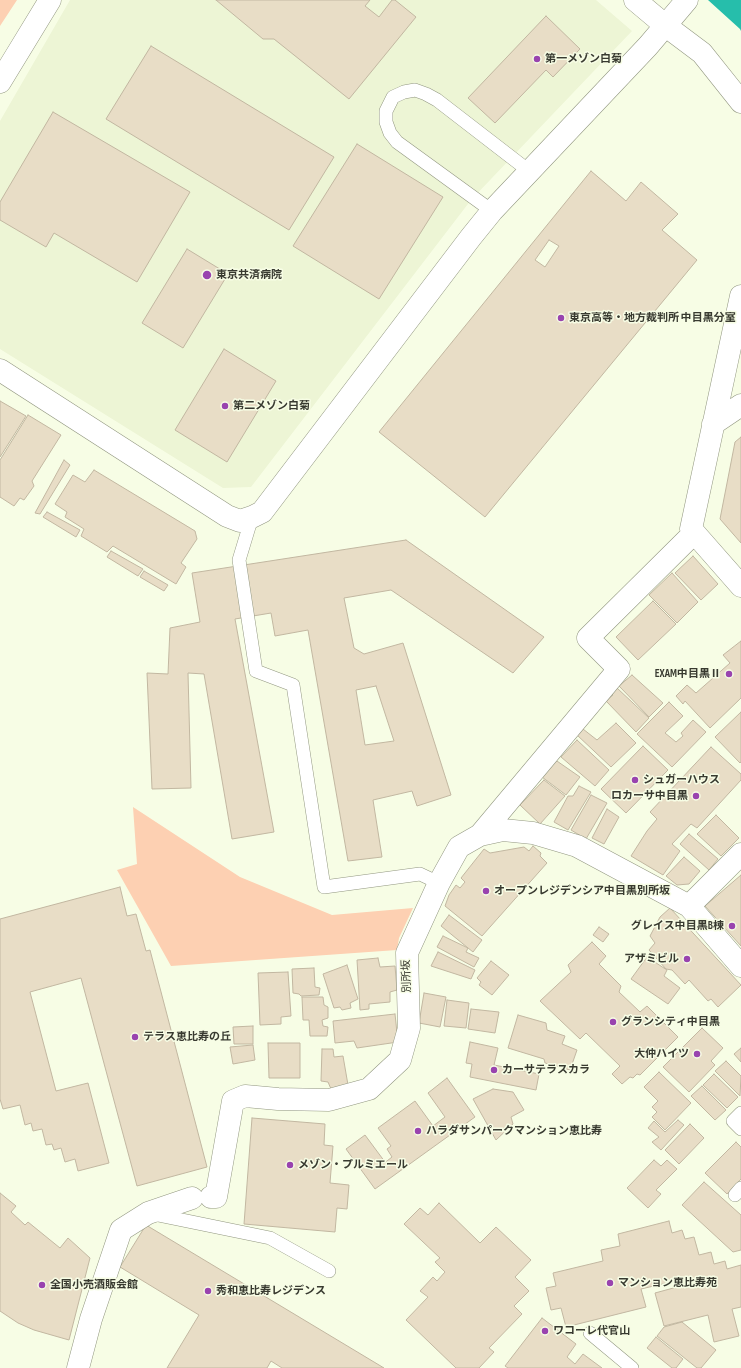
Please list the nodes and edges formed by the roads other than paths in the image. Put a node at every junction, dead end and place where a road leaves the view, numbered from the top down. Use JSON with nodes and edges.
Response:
{"nodes":[{"id":1,"x":50,"y":0,"type":"edge"},
{"id":2,"x":635,"y":0,"type":"edge"},
{"id":3,"x":687,"y":0,"type":"edge"},
{"id":4,"x":666,"y":26,"type":"junction"},
{"id":5,"x":0,"y":82,"type":"edge"},
{"id":6,"x":741,"y":102,"type":"edge"},
{"id":7,"x":529,"y":171,"type":"junction"},
{"id":8,"x":492,"y":211,"type":"junction"},
{"id":9,"x":741,"y":296,"type":"edge"},
{"id":10,"x":0,"y":370,"type":"edge"},
{"id":11,"x":741,"y":405,"type":"edge"},
{"id":12,"x":713,"y":424,"type":"junction"},
{"id":13,"x":252,"y":517,"type":"junction"},
{"id":14,"x":694,"y":533,"type":"junction"},
{"id":15,"x":741,"y":586,"type":"edge"},
{"id":16,"x":480,"y":835,"type":"junction"},
{"id":17,"x":741,"y":854,"type":"edge"},
{"id":18,"x":439,"y":882,"type":"junction"},
{"id":19,"x":689,"y":906,"type":"junction"},
{"id":20,"x":741,"y":966,"type":"edge"},
{"id":21,"x":741,"y":1113,"type":"edge"},
{"id":22,"x":741,"y":1129,"type":"edge"},
{"id":23,"x":148,"y":1213,"type":"junction"},
{"id":24,"x":329,"y":1271,"type":"dead end"},
{"id":25,"x":590,"y":1333,"type":"dead end"},
{"id":26,"x":78,"y":1368,"type":"edge"},
{"id":27,"x":632,"y":1368,"type":"edge"}],
"edges":[{"from":1,"to":5,"type":"street"},
{"from":2,"to":4,"type":"street"},
{"from":3,"to":4,"type":"street"},
{"from":4,"to":6,"type":"street"},
{"from":4,"to":7,"type":"street"},
{"from":7,"to":8,"type":"street"},
{"from":7,"to":8,"type":"lane"},
{"from":8,"to":13,"type":"street"},
{"from":9,"to":12,"type":"street"},
{"from":10,"to":13,"type":"street"},
{"from":11,"to":12,"type":"street"},
{"from":12,"to":14,"type":"street"},
{"from":13,"to":18,"type":"lane"},
{"from":14,"to":15,"type":"street"},
{"from":14,"to":16,"type":"street"},
{"from":16,"to":18,"type":"street","name":"別所坂"},
{"from":16,"to":19,"type":"street","name":"別所坂"},
{"from":17,"to":19,"type":"street"},
{"from":18,"to":23,"type":"street","name":"別所坂"},
{"from":19,"to":20,"type":"street"},
{"from":21,"to":22,"type":"lane"},
{"from":23,"to":24,"type":"lane"},
{"from":23,"to":26,"type":"street"},
{"from":25,"to":27,"type":"lane"}]}
